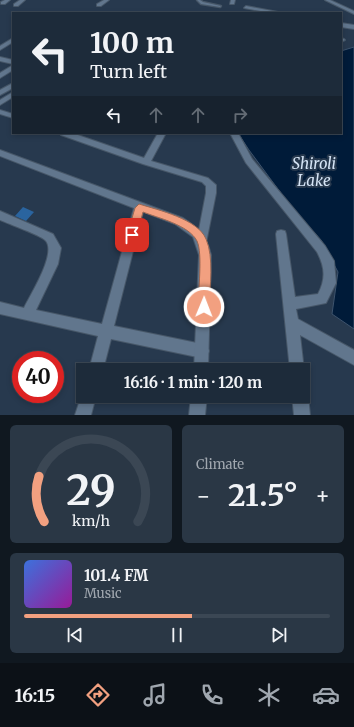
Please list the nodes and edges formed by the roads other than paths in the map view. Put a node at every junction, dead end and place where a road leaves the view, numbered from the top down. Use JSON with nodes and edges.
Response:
{"nodes":[{"id":1,"x":8,"y":0,"type":"edge"},
{"id":2,"x":23,"y":0,"type":"edge"},
{"id":3,"x":107,"y":0,"type":"edge"},
{"id":4,"x":198,"y":0,"type":"edge"},
{"id":5,"x":328,"y":0,"type":"edge"},
{"id":6,"x":3,"y":3,"type":"dead end"},
{"id":7,"x":16,"y":4,"type":"dead end"},
{"id":8,"x":99,"y":5,"type":"dead end"},
{"id":9,"x":220,"y":6,"type":"dead end"},
{"id":10,"x":245,"y":12,"type":"edge"},
{"id":11,"x":274,"y":12,"type":"edge"},
{"id":12,"x":353,"y":12,"type":"edge"},
{"id":13,"x":342,"y":25,"type":"edge"},
{"id":14,"x":354,"y":27,"type":"edge"},
{"id":15,"x":12,"y":41,"type":"edge"},
{"id":16,"x":0,"y":48,"type":"edge"},
{"id":17,"x":0,"y":59,"type":"edge"},
{"id":18,"x":12,"y":62,"type":"edge"},
{"id":19,"x":12,"y":68,"type":"edge"},
{"id":20,"x":0,"y":76,"type":"edge"},
{"id":21,"x":12,"y":86,"type":"edge"},
{"id":22,"x":0,"y":93,"type":"edge"},
{"id":23,"x":12,"y":95,"type":"edge"},
{"id":24,"x":0,"y":103,"type":"edge"},
{"id":25,"x":0,"y":112,"type":"edge"},
{"id":26,"x":12,"y":116,"type":"edge"},
{"id":27,"x":67,"y":134,"type":"edge"},
{"id":28,"x":161,"y":134,"type":"edge"},
{"id":29,"x":235,"y":134,"type":"edge"},
{"id":30,"x":0,"y":153,"type":"edge"},
{"id":31,"x":146,"y":162,"type":"junction"},
{"id":32,"x":139,"y":208,"type":"junction"},
{"id":33,"x":0,"y":216,"type":"edge"},
{"id":34,"x":281,"y":234,"type":"dead end"},
{"id":35,"x":202,"y":240,"type":"junction"},
{"id":36,"x":289,"y":304,"type":"junction"},
{"id":37,"x":0,"y":308,"type":"edge"},
{"id":38,"x":27,"y":316,"type":"junction"},
{"id":39,"x":291,"y":323,"type":"junction"},
{"id":40,"x":107,"y":332,"type":"junction"},
{"id":41,"x":202,"y":351,"type":"junction"},
{"id":42,"x":354,"y":358,"type":"edge"},
{"id":43,"x":98,"y":363,"type":"edge"},
{"id":44,"x":201,"y":363,"type":"edge"},
{"id":45,"x":296,"y":363,"type":"edge"},
{"id":46,"x":86,"y":403,"type":"edge"},
{"id":47,"x":198,"y":403,"type":"edge"},
{"id":48,"x":301,"y":403,"type":"edge"},
{"id":49,"x":82,"y":415,"type":"edge"},
{"id":50,"x":197,"y":415,"type":"edge"},
{"id":51,"x":302,"y":415,"type":"edge"}],
"edges":[{"from":1,"to":6,"type":"street"},
{"from":2,"to":7,"type":"street"},
{"from":3,"to":8,"type":"street"},
{"from":4,"to":9,"type":"lane"},
{"from":5,"to":12,"type":"street"},
{"from":10,"to":11,"type":"street"},
{"from":13,"to":14,"type":"street"},
{"from":15,"to":16,"type":"street"},
{"from":17,"to":18,"type":"street"},
{"from":19,"to":20,"type":"street"},
{"from":21,"to":22,"type":"street"},
{"from":23,"to":24,"type":"street"},
{"from":25,"to":26,"type":"street"},
{"from":27,"to":31,"type":"street"},
{"from":28,"to":31,"type":"street"},
{"from":29,"to":36,"type":"street"},
{"from":30,"to":32,"type":"street"},
{"from":31,"to":35,"type":"street"},
{"from":32,"to":35,"type":"street"},
{"from":32,"to":40,"type":"street"},
{"from":33,"to":38,"type":"street"},
{"from":34,"to":36,"type":"street"},
{"from":35,"to":41,"type":"street"},
{"from":36,"to":39,"type":"street"},
{"from":37,"to":38,"type":"street"},
{"from":38,"to":40,"type":"street"},
{"from":39,"to":42,"type":"street"},
{"from":39,"to":45,"type":"street"},
{"from":40,"to":41,"type":"street"},
{"from":40,"to":43,"type":"street"},
{"from":41,"to":44,"type":"street"},
{"from":46,"to":49,"type":"street"},
{"from":47,"to":50,"type":"street"},
{"from":48,"to":51,"type":"street"}]}
